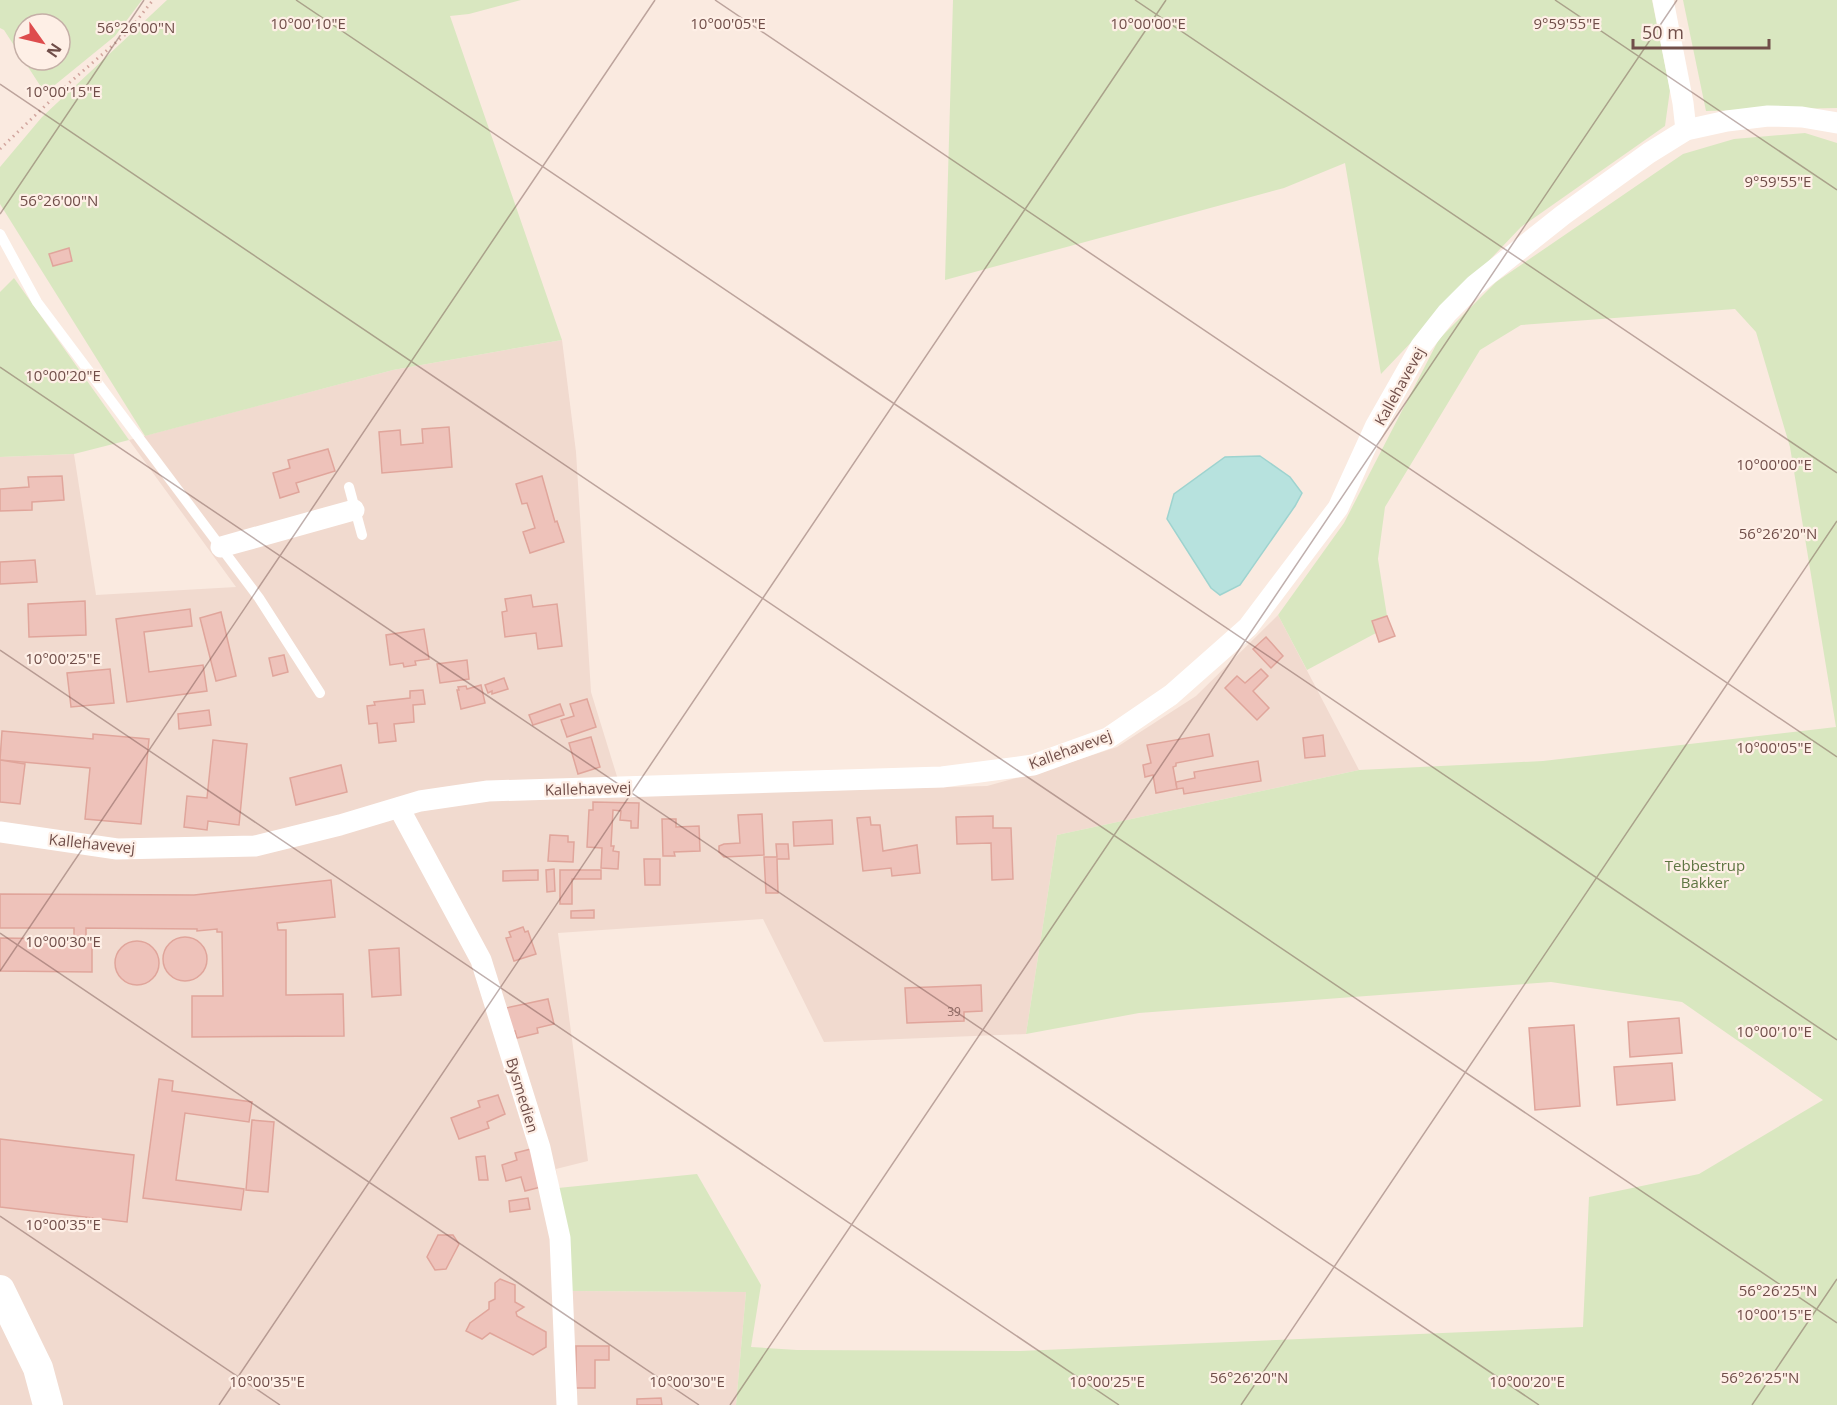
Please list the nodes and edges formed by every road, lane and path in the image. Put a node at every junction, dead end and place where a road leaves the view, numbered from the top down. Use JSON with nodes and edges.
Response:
{"nodes":[{"id":1,"x":153,"y":0,"type":"edge"},
{"id":2,"x":1664,"y":0,"type":"edge"},
{"id":3,"x":1837,"y":123,"type":"edge"},
{"id":4,"x":1686,"y":130,"type":"junction"},
{"id":5,"x":0,"y":149,"type":"edge"},
{"id":6,"x":0,"y":234,"type":"edge"},
{"id":7,"x":349,"y":487,"type":"dead end"},
{"id":8,"x":354,"y":510,"type":"junction"},
{"id":9,"x":362,"y":535,"type":"dead end"},
{"id":10,"x":221,"y":547,"type":"junction"},
{"id":11,"x":320,"y":693,"type":"dead end"},
{"id":12,"x":399,"y":808,"type":"junction"},
{"id":13,"x":0,"y":832,"type":"edge"},
{"id":14,"x":0,"y":1290,"type":"edge"},
{"id":15,"x":48,"y":1405,"type":"edge"},
{"id":16,"x":567,"y":1405,"type":"edge"}],
"edges":[{"from":1,"to":5,"type":"path"},
{"from":2,"to":4,"type":"street"},
{"from":3,"to":4,"type":"street","name":"Kallehavevej"},
{"from":4,"to":12,"type":"street","name":"Kallehavevej"},
{"from":6,"to":10,"type":"lane"},
{"from":7,"to":8,"type":"lane"},
{"from":8,"to":9,"type":"lane"},
{"from":8,"to":10,"type":"street"},
{"from":10,"to":11,"type":"lane"},
{"from":12,"to":13,"type":"street","name":"Kallehavevej"},
{"from":12,"to":16,"type":"street","name":"Bysmedien"},
{"from":14,"to":15,"type":"street"}]}
